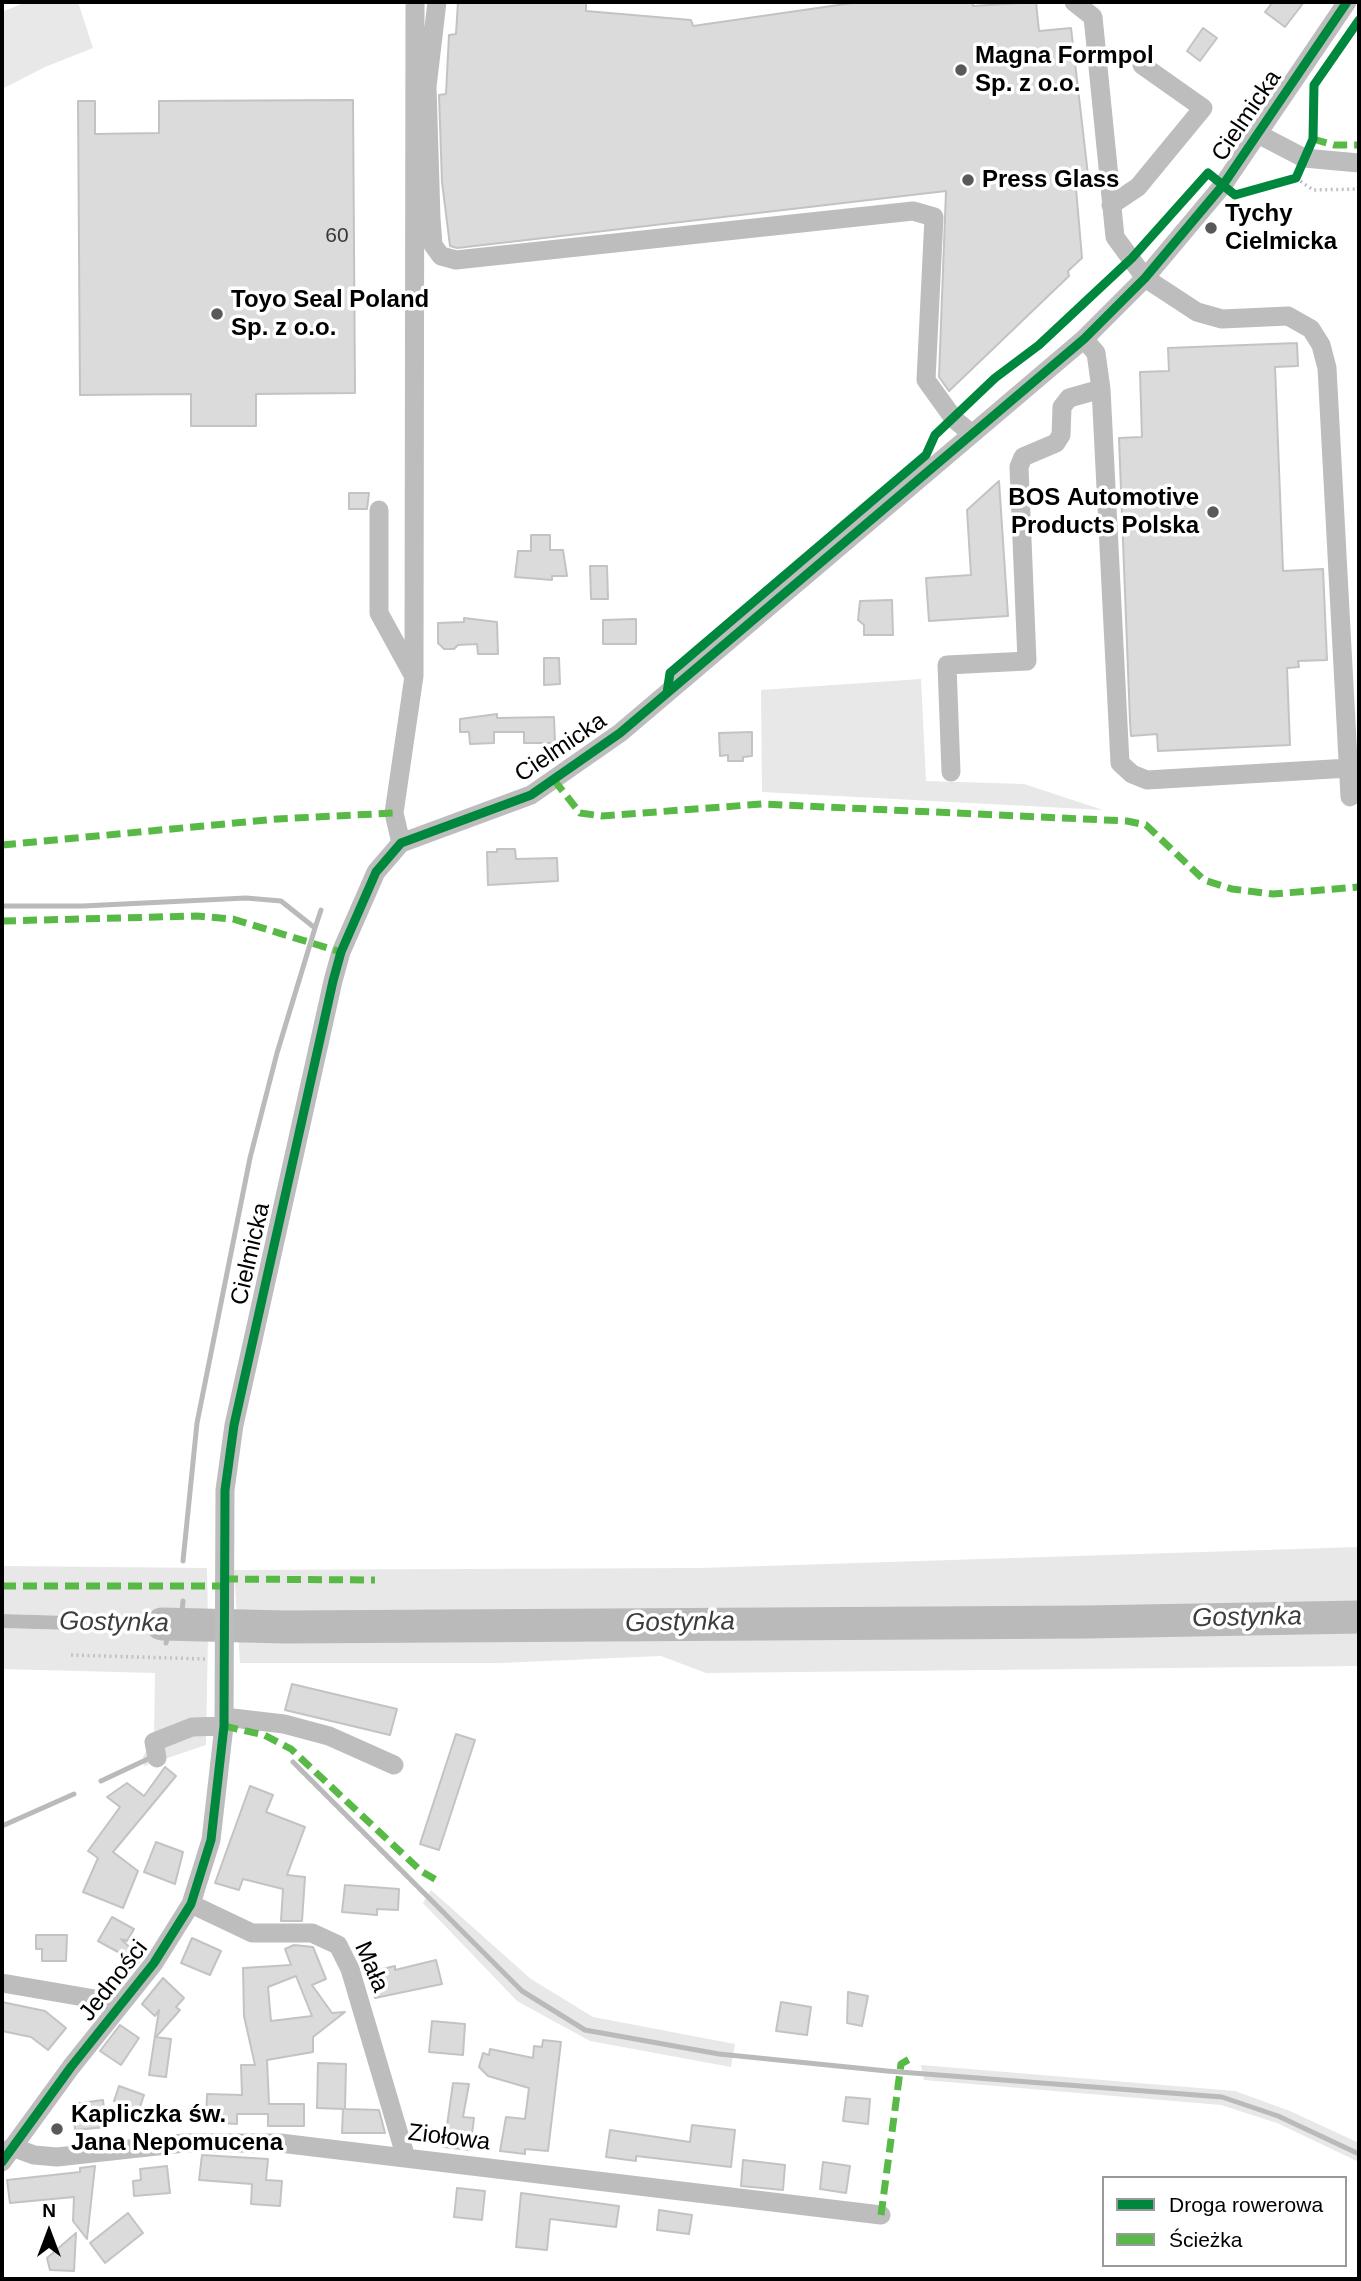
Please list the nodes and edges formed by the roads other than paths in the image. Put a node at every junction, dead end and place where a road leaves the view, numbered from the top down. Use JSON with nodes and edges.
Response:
{"nodes":[{"id":1,"x":415,"y":2,"type":"edge"},
{"id":2,"x":437,"y":2,"type":"edge"},
{"id":3,"x":1074,"y":2,"type":"edge"},
{"id":4,"x":1347,"y":2,"type":"edge"},
{"id":5,"x":1142,"y":65,"type":"dead end"},
{"id":6,"x":1258,"y":134,"type":"junction"},
{"id":7,"x":1359,"y":163,"type":"edge"},
{"id":8,"x":1111,"y":205,"type":"junction"},
{"id":9,"x":1145,"y":278,"type":"junction"},
{"id":10,"x":1084,"y":339,"type":"junction"},
{"id":11,"x":1101,"y":389,"type":"junction"},
{"id":12,"x":972,"y":434,"type":"junction"},
{"id":13,"x":379,"y":510,"type":"dead end"},
{"id":14,"x":414,"y":676,"type":"junction"},
{"id":15,"x":1349,"y":768,"type":"junction"},
{"id":16,"x":951,"y":772,"type":"dead end"},
{"id":17,"x":1350,"y":797,"type":"dead end"},
{"id":18,"x":401,"y":843,"type":"junction"},
{"id":19,"x":224,"y":1721,"type":"junction"},
{"id":20,"x":157,"y":1758,"type":"dead end"},
{"id":21,"x":394,"y":1765,"type":"dead end"},
{"id":22,"x":217,"y":1803,"type":"joint"},
{"id":23,"x":191,"y":1904,"type":"junction"},
{"id":24,"x":2,"y":1983,"type":"edge"},
{"id":25,"x":117,"y":2009,"type":"junction"},
{"id":26,"x":7,"y":2154,"type":"edge"},
{"id":27,"x":406,"y":2158,"type":"junction"},
{"id":28,"x":881,"y":2215,"type":"dead end"}],
"edges":[{"from":1,"to":14,"type":"street"},
{"from":2,"to":12,"type":"street"},
{"from":3,"to":8,"type":"street"},
{"from":4,"to":6,"type":"street","name":"Cielmicka"},
{"from":5,"to":8,"type":"street"},
{"from":6,"to":7,"type":"street"},
{"from":6,"to":9,"type":"street","name":"Cielmicka"},
{"from":8,"to":9,"type":"street"},
{"from":9,"to":10,"type":"street","name":"Cielmicka"},
{"from":9,"to":15,"type":"street"},
{"from":10,"to":11,"type":"street"},
{"from":10,"to":12,"type":"street","name":"Cielmicka"},
{"from":11,"to":15,"type":"street"},
{"from":11,"to":16,"type":"street"},
{"from":12,"to":18,"type":"street","name":"Cielmicka"},
{"from":13,"to":14,"type":"street"},
{"from":14,"to":18,"type":"street"},
{"from":15,"to":17,"type":"street"},
{"from":18,"to":19,"type":"street","name":"Cielmicka"},
{"from":19,"to":20,"type":"street"},
{"from":19,"to":21,"type":"street"},
{"from":19,"to":22,"type":"street","name":"Cielmicka"},
{"from":22,"to":23,"type":"street","name":"Jedności"},
{"from":23,"to":25,"type":"street","name":"Jedności"},
{"from":23,"to":27,"type":"street","name":"Mała"},
{"from":24,"to":25,"type":"street"},
{"from":25,"to":26,"type":"street","name":"Jedności"},
{"from":26,"to":27,"type":"street","name":"Ziołowa"},
{"from":27,"to":28,"type":"street","name":"Ziołowa"}]}
